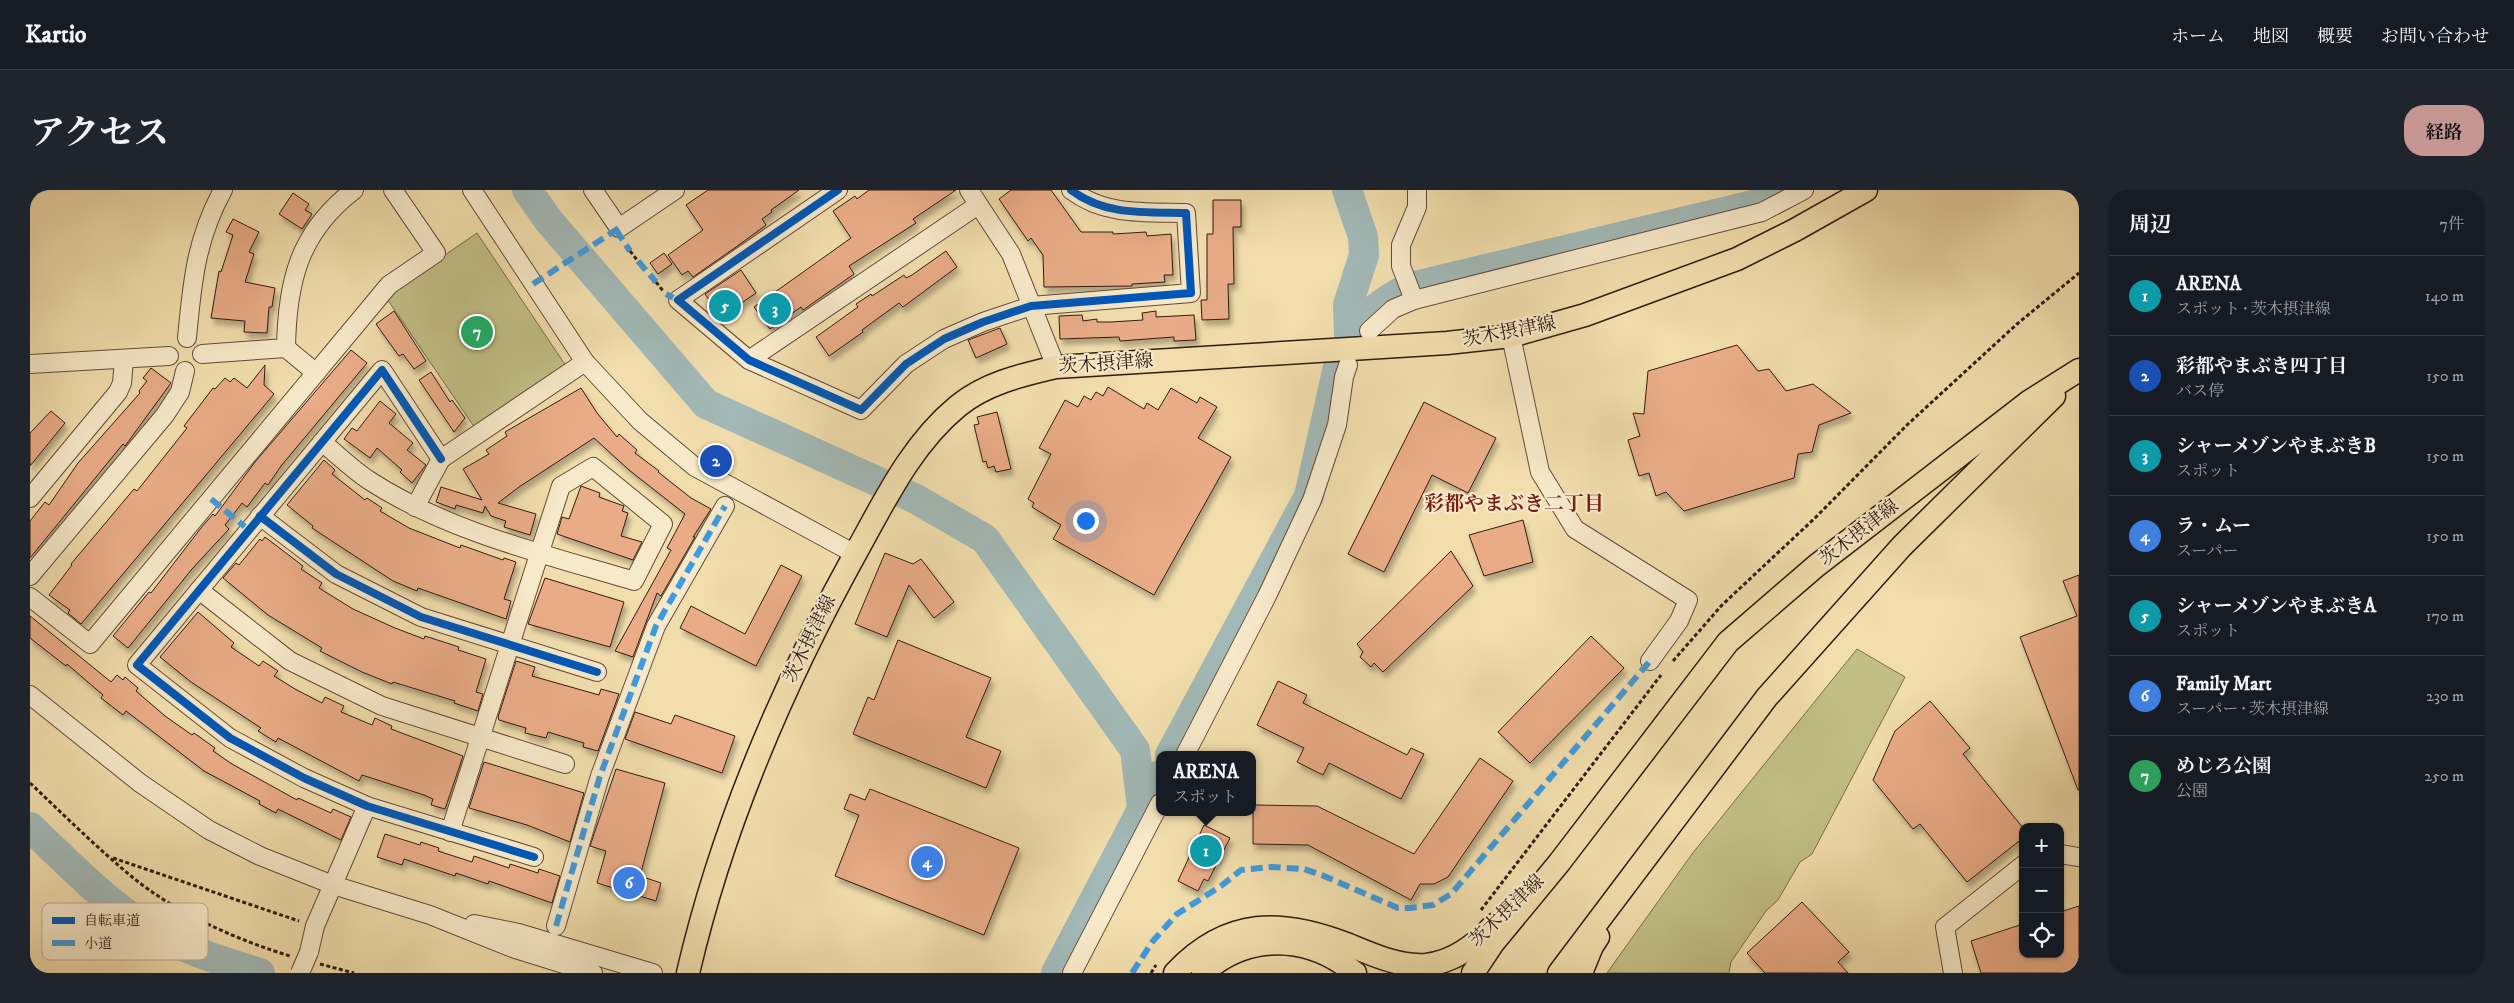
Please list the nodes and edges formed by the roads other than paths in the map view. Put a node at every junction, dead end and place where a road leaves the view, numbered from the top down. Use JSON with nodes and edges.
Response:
{"nodes":[{"id":1,"x":223,"y":190,"type":"edge"},
{"id":2,"x":354,"y":190,"type":"edge"},
{"id":3,"x":393,"y":190,"type":"edge"},
{"id":4,"x":472,"y":190,"type":"edge"},
{"id":5,"x":593,"y":190,"type":"edge"},
{"id":6,"x":675,"y":190,"type":"edge"},
{"id":7,"x":838,"y":190,"type":"edge"},
{"id":8,"x":969,"y":190,"type":"edge"},
{"id":9,"x":1071,"y":190,"type":"edge"},
{"id":10,"x":1417,"y":190,"type":"edge"},
{"id":11,"x":1804,"y":190,"type":"edge"},
{"id":12,"x":1866,"y":190,"type":"edge"},
{"id":13,"x":978,"y":205,"type":"junction"},
{"id":14,"x":1414,"y":299,"type":"junction"},
{"id":15,"x":1031,"y":306,"type":"junction"},
{"id":16,"x":1369,"y":331,"type":"dead end"},
{"id":17,"x":1511,"y":336,"type":"junction"},
{"id":18,"x":187,"y":338,"type":"junction"},
{"id":19,"x":286,"y":348,"type":"junction"},
{"id":20,"x":202,"y":354,"type":"junction"},
{"id":21,"x":169,"y":356,"type":"junction"},
{"id":22,"x":124,"y":359,"type":"junction"},
{"id":23,"x":749,"y":360,"type":"junction"},
{"id":24,"x":585,"y":362,"type":"junction"},
{"id":25,"x":30,"y":364,"type":"edge"},
{"id":26,"x":1348,"y":365,"type":"dead end"},
{"id":27,"x":1056,"y":367,"type":"junction"},
{"id":28,"x":185,"y":370,"type":"junction"},
{"id":29,"x":2077,"y":371,"type":"edge"},
{"id":30,"x":316,"y":373,"type":"junction"},
{"id":31,"x":322,"y":442,"type":"junction"},
{"id":32,"x":441,"y":459,"type":"junction"},
{"id":33,"x":30,"y":498,"type":"edge"},
{"id":34,"x":725,"y":506,"type":"dead end"},
{"id":35,"x":416,"y":507,"type":"junction"},
{"id":36,"x":260,"y":516,"type":"junction"},
{"id":37,"x":540,"y":552,"type":"junction"},
{"id":38,"x":855,"y":554,"type":"junction"},
{"id":39,"x":30,"y":576,"type":"edge"},
{"id":40,"x":199,"y":590,"type":"junction"},
{"id":41,"x":30,"y":597,"type":"edge"},
{"id":42,"x":510,"y":644,"type":"junction"},
{"id":43,"x":1650,"y":661,"type":"dead end"},
{"id":44,"x":597,"y":672,"type":"dead end"},
{"id":45,"x":30,"y":695,"type":"edge"},
{"id":46,"x":1767,"y":697,"type":"junction"},
{"id":47,"x":481,"y":738,"type":"junction"},
{"id":48,"x":1187,"y":751,"type":"edge"},
{"id":49,"x":565,"y":764,"type":"dead end"},
{"id":50,"x":367,"y":806,"type":"junction"},
{"id":51,"x":1156,"y":811,"type":"edge"},
{"id":52,"x":450,"y":832,"type":"junction"},
{"id":53,"x":2064,"y":854,"type":"edge"},
{"id":54,"x":2079,"y":856,"type":"edge"},
{"id":55,"x":534,"y":857,"type":"dead end"},
{"id":56,"x":1559,"y":863,"type":"junction"},
{"id":57,"x":2019,"y":868,"type":"edge"},
{"id":58,"x":333,"y":885,"type":"junction"},
{"id":59,"x":430,"y":915,"type":"junction"},
{"id":60,"x":556,"y":926,"type":"dead end"},
{"id":61,"x":1166,"y":968,"type":"edge"},
{"id":62,"x":300,"y":973,"type":"edge"},
{"id":63,"x":593,"y":973,"type":"edge"},
{"id":64,"x":653,"y":973,"type":"edge"},
{"id":65,"x":688,"y":973,"type":"edge"},
{"id":66,"x":1072,"y":973,"type":"edge"},
{"id":67,"x":1203,"y":973,"type":"edge"},
{"id":68,"x":1355,"y":973,"type":"edge"},
{"id":69,"x":1472,"y":973,"type":"edge"},
{"id":70,"x":1559,"y":973,"type":"edge"},
{"id":71,"x":1582,"y":973,"type":"edge"},
{"id":72,"x":1953,"y":973,"type":"edge"}],
"edges":[{"from":1,"to":18,"type":"street"},
{"from":2,"to":19,"type":"street"},
{"from":3,"to":30,"type":"street"},
{"from":4,"to":24,"type":"street"},
{"from":5,"to":6,"type":"street"},
{"from":7,"to":23,"type":"street"},
{"from":8,"to":13,"type":"street"},
{"from":9,"to":15,"type":"street"},
{"from":10,"to":14,"type":"street"},
{"from":11,"to":14,"type":"street"},
{"from":12,"to":17,"type":"main road","name":"茨木摂津線"},
{"from":13,"to":15,"type":"street"},
{"from":13,"to":23,"type":"street"},
{"from":14,"to":16,"type":"street"},
{"from":15,"to":23,"type":"street"},
{"from":15,"to":27,"type":"street"},
{"from":17,"to":27,"type":"main road","name":"茨木摂津線"},
{"from":17,"to":43,"type":"street"},
{"from":18,"to":20,"type":"street"},
{"from":18,"to":21,"type":"street"},
{"from":19,"to":20,"type":"street"},
{"from":19,"to":30,"type":"street"},
{"from":20,"to":28,"type":"street"},
{"from":21,"to":22,"type":"street"},
{"from":21,"to":28,"type":"street"},
{"from":22,"to":25,"type":"street"},
{"from":22,"to":33,"type":"street"},
{"from":24,"to":32,"type":"street"},
{"from":24,"to":38,"type":"street"},
{"from":26,"to":48,"type":"street"},
{"from":27,"to":38,"type":"main road","name":"茨木摂津線"},
{"from":28,"to":39,"type":"street"},
{"from":29,"to":46,"type":"main road","name":"茨木摂津線"},
{"from":29,"to":56,"type":"main road","name":"茨木摂津線"},
{"from":30,"to":41,"type":"street"},
{"from":31,"to":32,"type":"street"},
{"from":31,"to":35,"type":"street"},
{"from":31,"to":36,"type":"street"},
{"from":32,"to":35,"type":"street"},
{"from":34,"to":60,"type":"street"},
{"from":35,"to":37,"type":"street"},
{"from":36,"to":40,"type":"street"},
{"from":36,"to":42,"type":"street"},
{"from":37,"to":37,"type":"street"},
{"from":37,"to":42,"type":"street"},
{"from":38,"to":65,"type":"main road","name":"茨木摂津線"},
{"from":40,"to":47,"type":"street"},
{"from":40,"to":50,"type":"street"},
{"from":42,"to":44,"type":"street"},
{"from":42,"to":47,"type":"street"},
{"from":45,"to":58,"type":"street"},
{"from":46,"to":70,"type":"main road","name":"茨木摂津線"},
{"from":46,"to":71,"type":"main road","name":"茨木摂津線"},
{"from":47,"to":49,"type":"street"},
{"from":47,"to":52,"type":"street"},
{"from":50,"to":52,"type":"street"},
{"from":50,"to":58,"type":"street"},
{"from":51,"to":66,"type":"street"},
{"from":52,"to":55,"type":"street"},
{"from":53,"to":54,"type":"street"},
{"from":56,"to":61,"type":"main road","name":"茨木摂津線"},
{"from":56,"to":69,"type":"main road","name":"茨木摂津線"},
{"from":57,"to":72,"type":"street"},
{"from":58,"to":59,"type":"street"},
{"from":58,"to":62,"type":"street","bridge":true},
{"from":59,"to":63,"type":"street"},
{"from":59,"to":64,"type":"street"},
{"from":67,"to":68,"type":"main road"}]}
